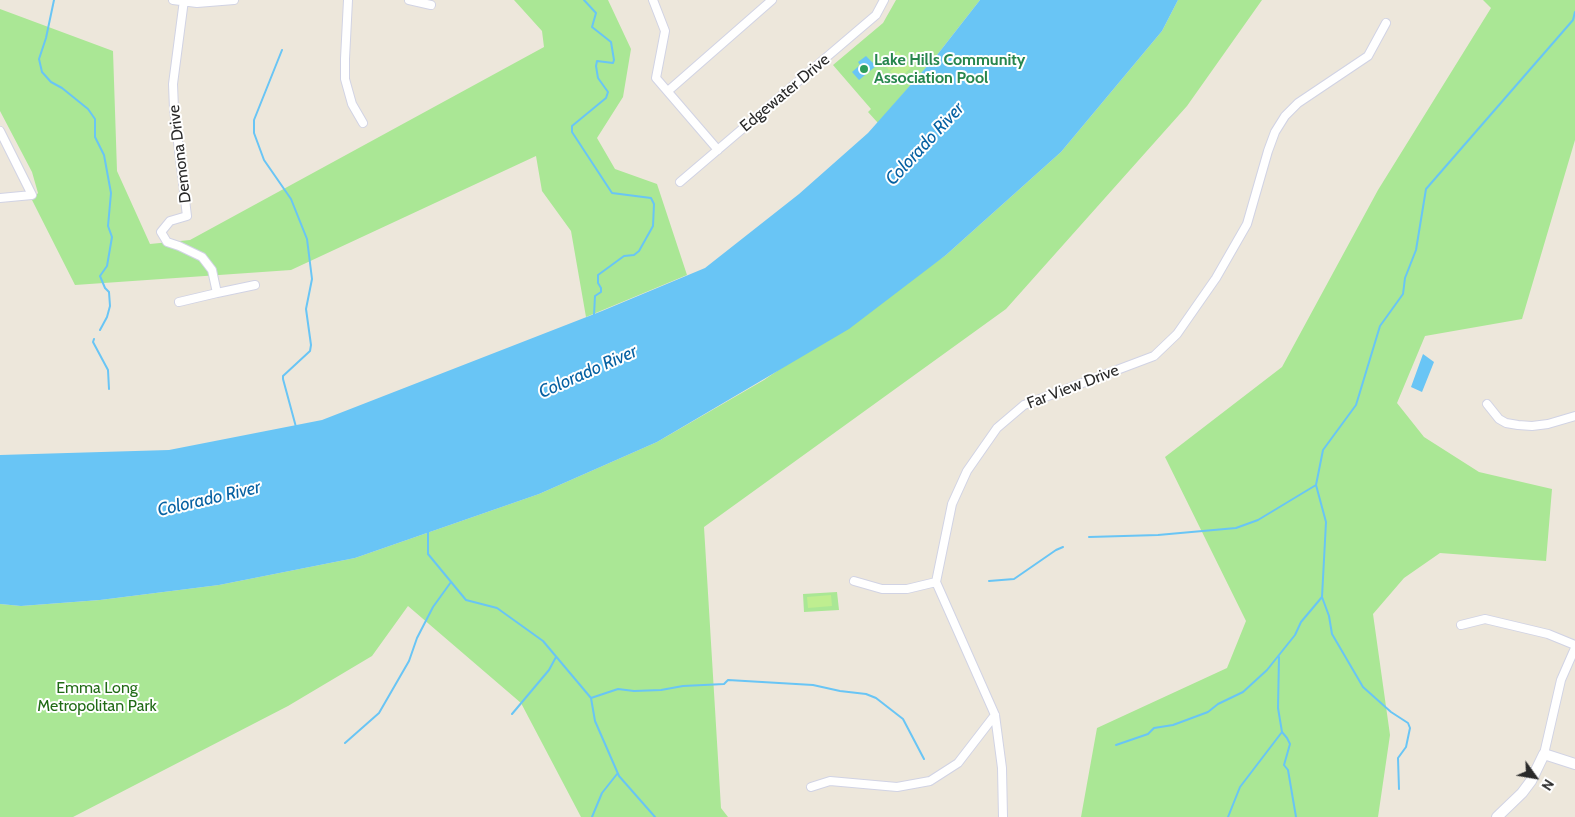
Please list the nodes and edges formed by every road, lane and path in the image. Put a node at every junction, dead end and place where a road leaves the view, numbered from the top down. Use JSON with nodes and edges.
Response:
{"nodes":[{"id":1,"x":173,"y":0,"type":"edge"},
{"id":2,"x":234,"y":0,"type":"edge"},
{"id":3,"x":348,"y":0,"type":"edge"},
{"id":4,"x":409,"y":0,"type":"edge"},
{"id":5,"x":653,"y":0,"type":"edge"},
{"id":6,"x":772,"y":0,"type":"edge"},
{"id":7,"x":884,"y":0,"type":"edge"},
{"id":8,"x":184,"y":1,"type":"edge"},
{"id":9,"x":431,"y":5,"type":"dead end"},
{"id":10,"x":1386,"y":23,"type":"dead end"},
{"id":11,"x":668,"y":91,"type":"junction"},
{"id":12,"x":363,"y":123,"type":"dead end"},
{"id":13,"x":0,"y":131,"type":"edge"},
{"id":14,"x":718,"y":150,"type":"junction"},
{"id":15,"x":680,"y":182,"type":"dead end"},
{"id":16,"x":0,"y":198,"type":"edge"},
{"id":17,"x":255,"y":285,"type":"dead end"},
{"id":18,"x":217,"y":294,"type":"junction"},
{"id":19,"x":180,"y":302,"type":"dead end"},
{"id":20,"x":1488,"y":404,"type":"dead end"},
{"id":21,"x":1575,"y":416,"type":"edge"},
{"id":22,"x":854,"y":582,"type":"dead end"},
{"id":23,"x":936,"y":582,"type":"junction"},
{"id":24,"x":1461,"y":625,"type":"dead end"},
{"id":25,"x":1575,"y":647,"type":"edge"},
{"id":26,"x":994,"y":715,"type":"junction"},
{"id":27,"x":1544,"y":754,"type":"junction"},
{"id":28,"x":1575,"y":764,"type":"edge"},
{"id":29,"x":811,"y":787,"type":"dead end"},
{"id":30,"x":1003,"y":817,"type":"edge"},
{"id":31,"x":1498,"y":817,"type":"edge"}],
"edges":[{"from":1,"to":8,"type":"street"},
{"from":2,"to":8,"type":"street"},
{"from":3,"to":12,"type":"street"},
{"from":4,"to":9,"type":"street"},
{"from":5,"to":11,"type":"street"},
{"from":6,"to":11,"type":"street"},
{"from":7,"to":14,"type":"street","name":"Edgewater Drive"},
{"from":8,"to":18,"type":"street","name":"Demona Drive"},
{"from":10,"to":23,"type":"street","name":"Far View Drive"},
{"from":11,"to":14,"type":"street"},
{"from":13,"to":16,"type":"street"},
{"from":14,"to":15,"type":"street","name":"Edgewater Drive"},
{"from":17,"to":18,"type":"street"},
{"from":18,"to":19,"type":"street"},
{"from":20,"to":21,"type":"street"},
{"from":22,"to":23,"type":"street"},
{"from":23,"to":26,"type":"street"},
{"from":24,"to":25,"type":"street"},
{"from":25,"to":27,"type":"street"},
{"from":26,"to":29,"type":"street"},
{"from":26,"to":30,"type":"street"},
{"from":27,"to":28,"type":"street"},
{"from":27,"to":31,"type":"street"}]}
